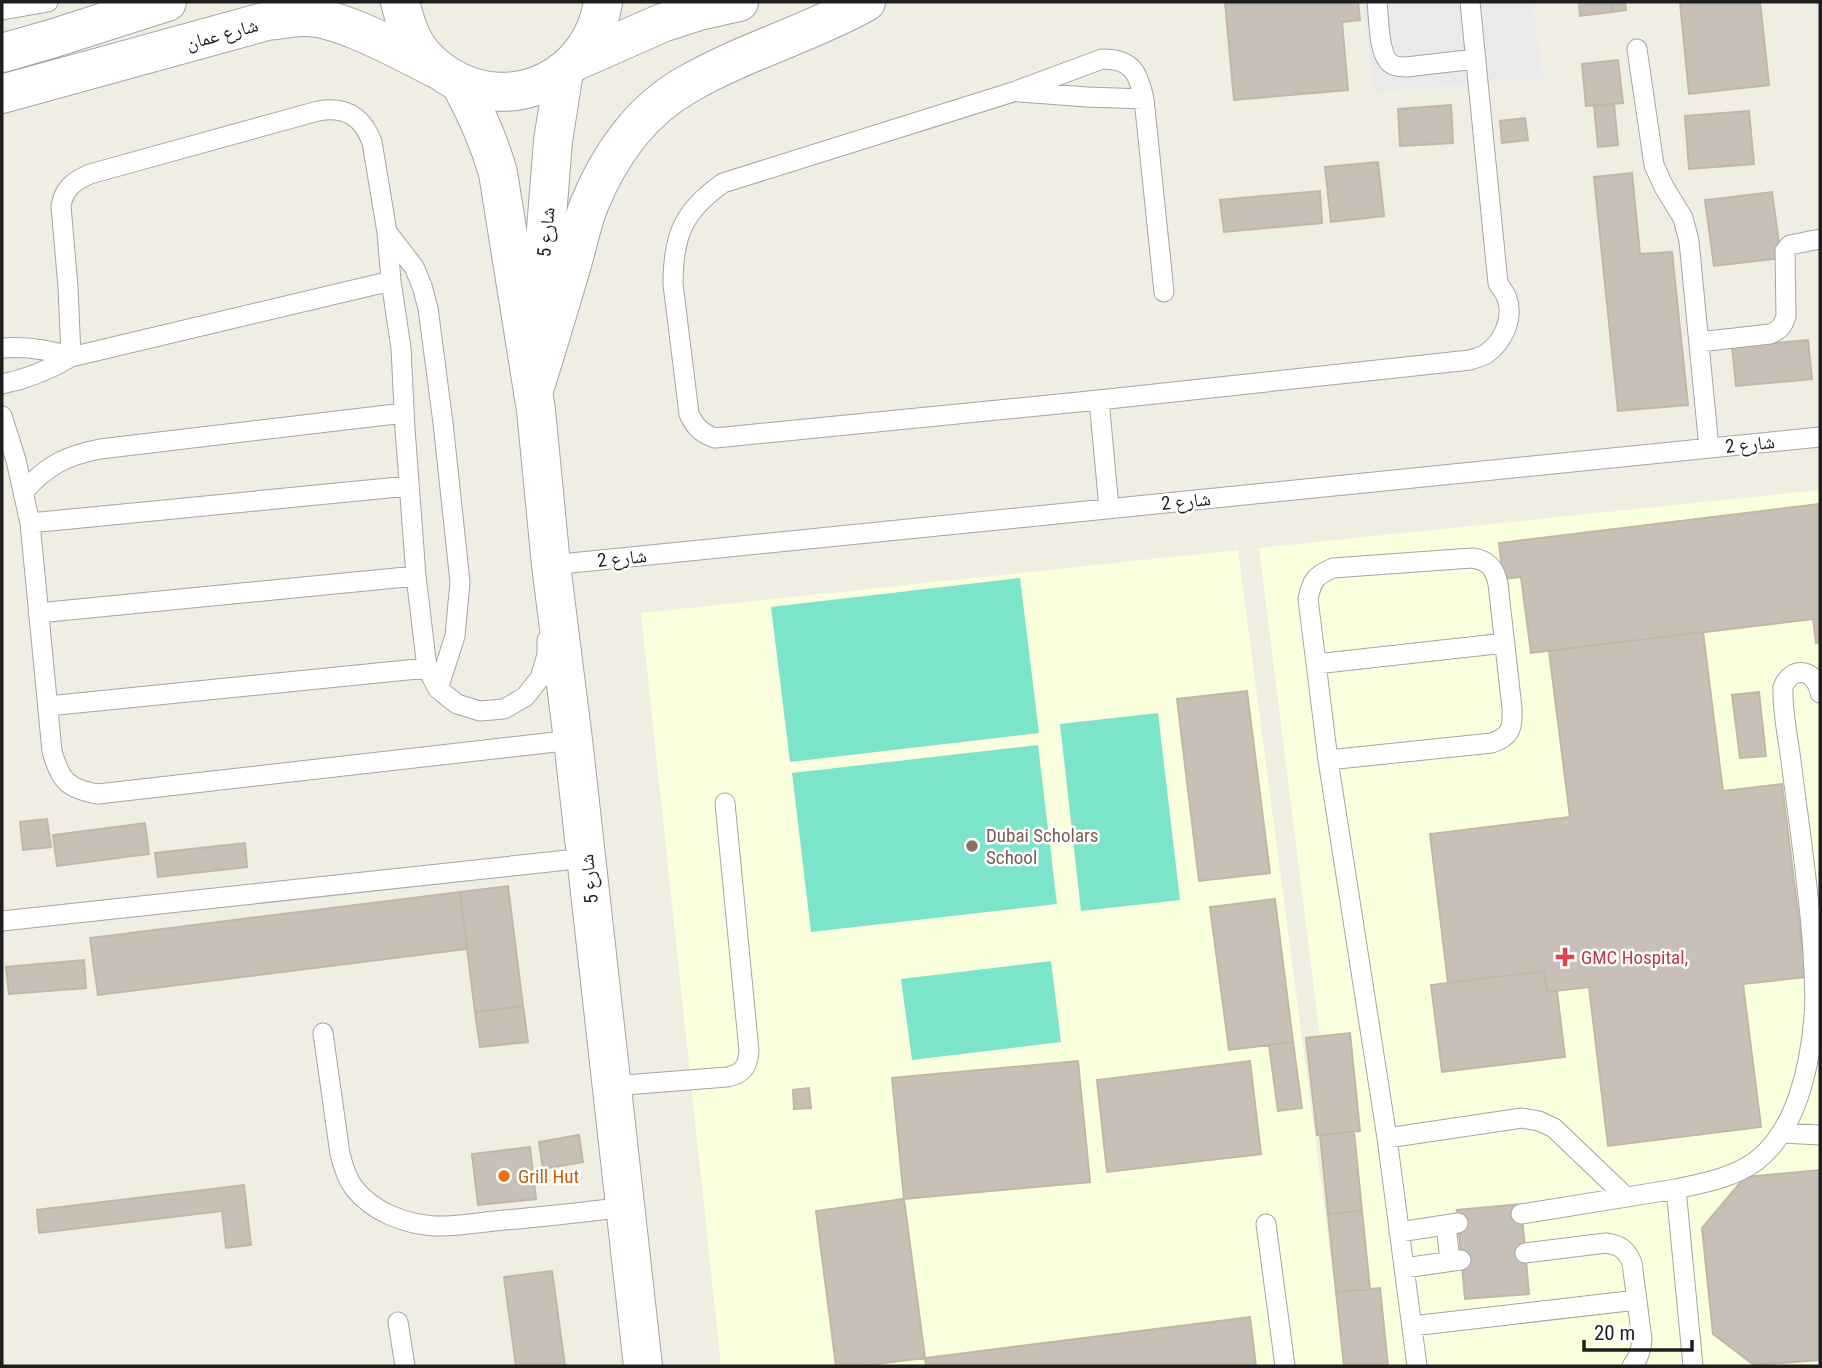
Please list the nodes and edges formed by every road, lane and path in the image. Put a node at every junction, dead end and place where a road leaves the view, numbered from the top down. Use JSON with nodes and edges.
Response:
{"nodes":[{"id":1,"x":48,"y":2,"type":"edge"},
{"id":2,"x":160,"y":2,"type":"edge"},
{"id":3,"x":400,"y":2,"type":"edge"},
{"id":4,"x":603,"y":2,"type":"edge"},
{"id":5,"x":739,"y":2,"type":"edge"},
{"id":6,"x":866,"y":2,"type":"edge"},
{"id":7,"x":1377,"y":2,"type":"edge"},
{"id":8,"x":1470,"y":2,"type":"edge"},
{"id":9,"x":2,"y":10,"type":"edge"},
{"id":10,"x":1637,"y":49,"type":"dead end"},
{"id":11,"x":2,"y":53,"type":"edge"},
{"id":12,"x":1476,"y":59,"type":"junction"},
{"id":13,"x":570,"y":66,"type":"junction"},
{"id":14,"x":448,"y":76,"type":"junction"},
{"id":15,"x":1016,"y":91,"type":"junction"},
{"id":16,"x":2,"y":94,"type":"edge"},
{"id":17,"x":1144,"y":99,"type":"junction"},
{"id":18,"x":387,"y":232,"type":"junction"},
{"id":19,"x":1820,"y":239,"type":"edge"},
{"id":20,"x":391,"y":281,"type":"junction"},
{"id":21,"x":1164,"y":292,"type":"dead end"},
{"id":22,"x":1699,"y":342,"type":"junction"},
{"id":23,"x":2,"y":348,"type":"edge"},
{"id":24,"x":71,"y":357,"type":"junction"},
{"id":25,"x":2,"y":384,"type":"edge"},
{"id":26,"x":533,"y":393,"type":"junction"},
{"id":27,"x":1099,"y":400,"type":"junction"},
{"id":28,"x":404,"y":413,"type":"junction"},
{"id":29,"x":2,"y":416,"type":"edge"},
{"id":30,"x":1820,"y":437,"type":"edge"},
{"id":31,"x":1709,"y":448,"type":"junction"},
{"id":32,"x":409,"y":486,"type":"junction"},
{"id":33,"x":24,"y":491,"type":"junction"},
{"id":34,"x":1109,"y":509,"type":"junction"},
{"id":35,"x":30,"y":523,"type":"junction"},
{"id":36,"x":551,"y":565,"type":"junction"},
{"id":37,"x":416,"y":576,"type":"junction"},
{"id":38,"x":38,"y":613,"type":"junction"},
{"id":39,"x":1505,"y":643,"type":"junction"},
{"id":40,"x":1316,"y":664,"type":"junction"},
{"id":41,"x":427,"y":668,"type":"junction"},
{"id":42,"x":438,"y":689,"type":"junction"},
{"id":43,"x":1820,"y":693,"type":"edge"},
{"id":44,"x":48,"y":705,"type":"junction"},
{"id":45,"x":573,"y":740,"type":"junction"},
{"id":46,"x":1328,"y":760,"type":"junction"},
{"id":47,"x":725,"y":803,"type":"dead end"},
{"id":48,"x":1811,"y":848,"type":"edge"},
{"id":49,"x":586,"y":858,"type":"junction"},
{"id":50,"x":2,"y":921,"type":"edge"},
{"id":51,"x":1816,"y":927,"type":"edge"},
{"id":52,"x":323,"y":1033,"type":"dead end"},
{"id":53,"x":612,"y":1086,"type":"junction"},
{"id":54,"x":1783,"y":1133,"type":"junction"},
{"id":55,"x":1820,"y":1135,"type":"edge"},
{"id":56,"x":1387,"y":1138,"type":"junction"},
{"id":57,"x":1676,"y":1189,"type":"junction"},
{"id":58,"x":1625,"y":1196,"type":"junction"},
{"id":59,"x":626,"y":1207,"type":"junction"},
{"id":60,"x":1521,"y":1214,"type":"dead end"},
{"id":61,"x":1266,"y":1224,"type":"dead end"},
{"id":62,"x":1399,"y":1232,"type":"junction"},
{"id":63,"x":1525,"y":1253,"type":"dead end"},
{"id":64,"x":1404,"y":1268,"type":"junction"},
{"id":65,"x":1637,"y":1300,"type":"junction"},
{"id":66,"x":398,"y":1322,"type":"dead end"},
{"id":67,"x":1412,"y":1326,"type":"junction"},
{"id":68,"x":405,"y":1366,"type":"edge"},
{"id":69,"x":643,"y":1366,"type":"edge"},
{"id":70,"x":1285,"y":1366,"type":"edge"},
{"id":71,"x":1417,"y":1366,"type":"edge"},
{"id":72,"x":1632,"y":1366,"type":"edge"},
{"id":73,"x":1693,"y":1366,"type":"edge"}],
"edges":[{"from":1,"to":9,"type":"lane"},
{"from":2,"to":11,"type":"street"},
{"from":3,"to":14,"type":"street","name":"شارع 5"},
{"from":4,"to":13,"type":"street"},
{"from":5,"to":13,"type":"street"},
{"from":6,"to":26,"type":"street"},
{"from":7,"to":12,"type":"lane"},
{"from":8,"to":12,"type":"lane"},
{"from":10,"to":22,"type":"lane"},
{"from":12,"to":27,"type":"lane"},
{"from":13,"to":14,"type":"street","name":"شارع عمان"},
{"from":13,"to":26,"type":"street","name":"شارع 5"},
{"from":14,"to":16,"type":"street","name":"شارع عمان"},
{"from":14,"to":26,"type":"street","name":"شارع 5"},
{"from":15,"to":17,"type":"lane"},
{"from":15,"to":17,"type":"lane"},
{"from":15,"to":27,"type":"lane"},
{"from":17,"to":21,"type":"lane"},
{"from":18,"to":20,"type":"lane"},
{"from":18,"to":24,"type":"lane"},
{"from":18,"to":42,"type":"lane"},
{"from":19,"to":22,"type":"lane"},
{"from":20,"to":24,"type":"lane"},
{"from":20,"to":28,"type":"lane"},
{"from":22,"to":31,"type":"lane"},
{"from":23,"to":24,"type":"lane"},
{"from":24,"to":25,"type":"lane"},
{"from":26,"to":36,"type":"street","name":"شارع 5"},
{"from":27,"to":34,"type":"lane"},
{"from":28,"to":32,"type":"lane"},
{"from":28,"to":33,"type":"lane"},
{"from":29,"to":33,"type":"lane"},
{"from":30,"to":31,"type":"lane","name":"شارع 2"},
{"from":31,"to":34,"type":"lane","name":"شارع 2"},
{"from":32,"to":35,"type":"lane"},
{"from":32,"to":37,"type":"lane"},
{"from":33,"to":35,"type":"lane"},
{"from":34,"to":36,"type":"lane","name":"شارع 2"},
{"from":35,"to":38,"type":"lane"},
{"from":36,"to":42,"type":"lane"},
{"from":36,"to":45,"type":"street","name":"شارع 5"},
{"from":37,"to":38,"type":"lane"},
{"from":37,"to":41,"type":"lane"},
{"from":38,"to":44,"type":"lane"},
{"from":39,"to":40,"type":"lane"},
{"from":39,"to":40,"type":"lane"},
{"from":39,"to":46,"type":"lane"},
{"from":40,"to":46,"type":"lane"},
{"from":41,"to":42,"type":"lane"},
{"from":41,"to":44,"type":"lane"},
{"from":43,"to":48,"type":"lane"},
{"from":44,"to":45,"type":"lane"},
{"from":45,"to":49,"type":"street","name":"شارع 5"},
{"from":46,"to":56,"type":"lane"},
{"from":47,"to":53,"type":"lane"},
{"from":48,"to":51,"type":"lane"},
{"from":49,"to":50,"type":"lane"},
{"from":49,"to":53,"type":"street","name":"شارع 5"},
{"from":51,"to":54,"type":"lane"},
{"from":52,"to":59,"type":"lane"},
{"from":53,"to":59,"type":"street","name":"شارع 5"},
{"from":54,"to":55,"type":"lane"},
{"from":54,"to":57,"type":"lane"},
{"from":56,"to":58,"type":"lane"},
{"from":56,"to":62,"type":"lane"},
{"from":57,"to":58,"type":"lane"},
{"from":57,"to":73,"type":"lane"},
{"from":58,"to":60,"type":"lane"},
{"from":59,"to":69,"type":"street","name":"شارع 5"},
{"from":61,"to":70,"type":"lane"},
{"from":62,"to":64,"type":"lane"},
{"from":62,"to":64,"type":"lane"},
{"from":63,"to":65,"type":"lane"},
{"from":64,"to":67,"type":"lane"},
{"from":65,"to":67,"type":"lane"},
{"from":65,"to":72,"type":"lane"},
{"from":66,"to":68,"type":"lane"},
{"from":67,"to":71,"type":"lane"}]}
